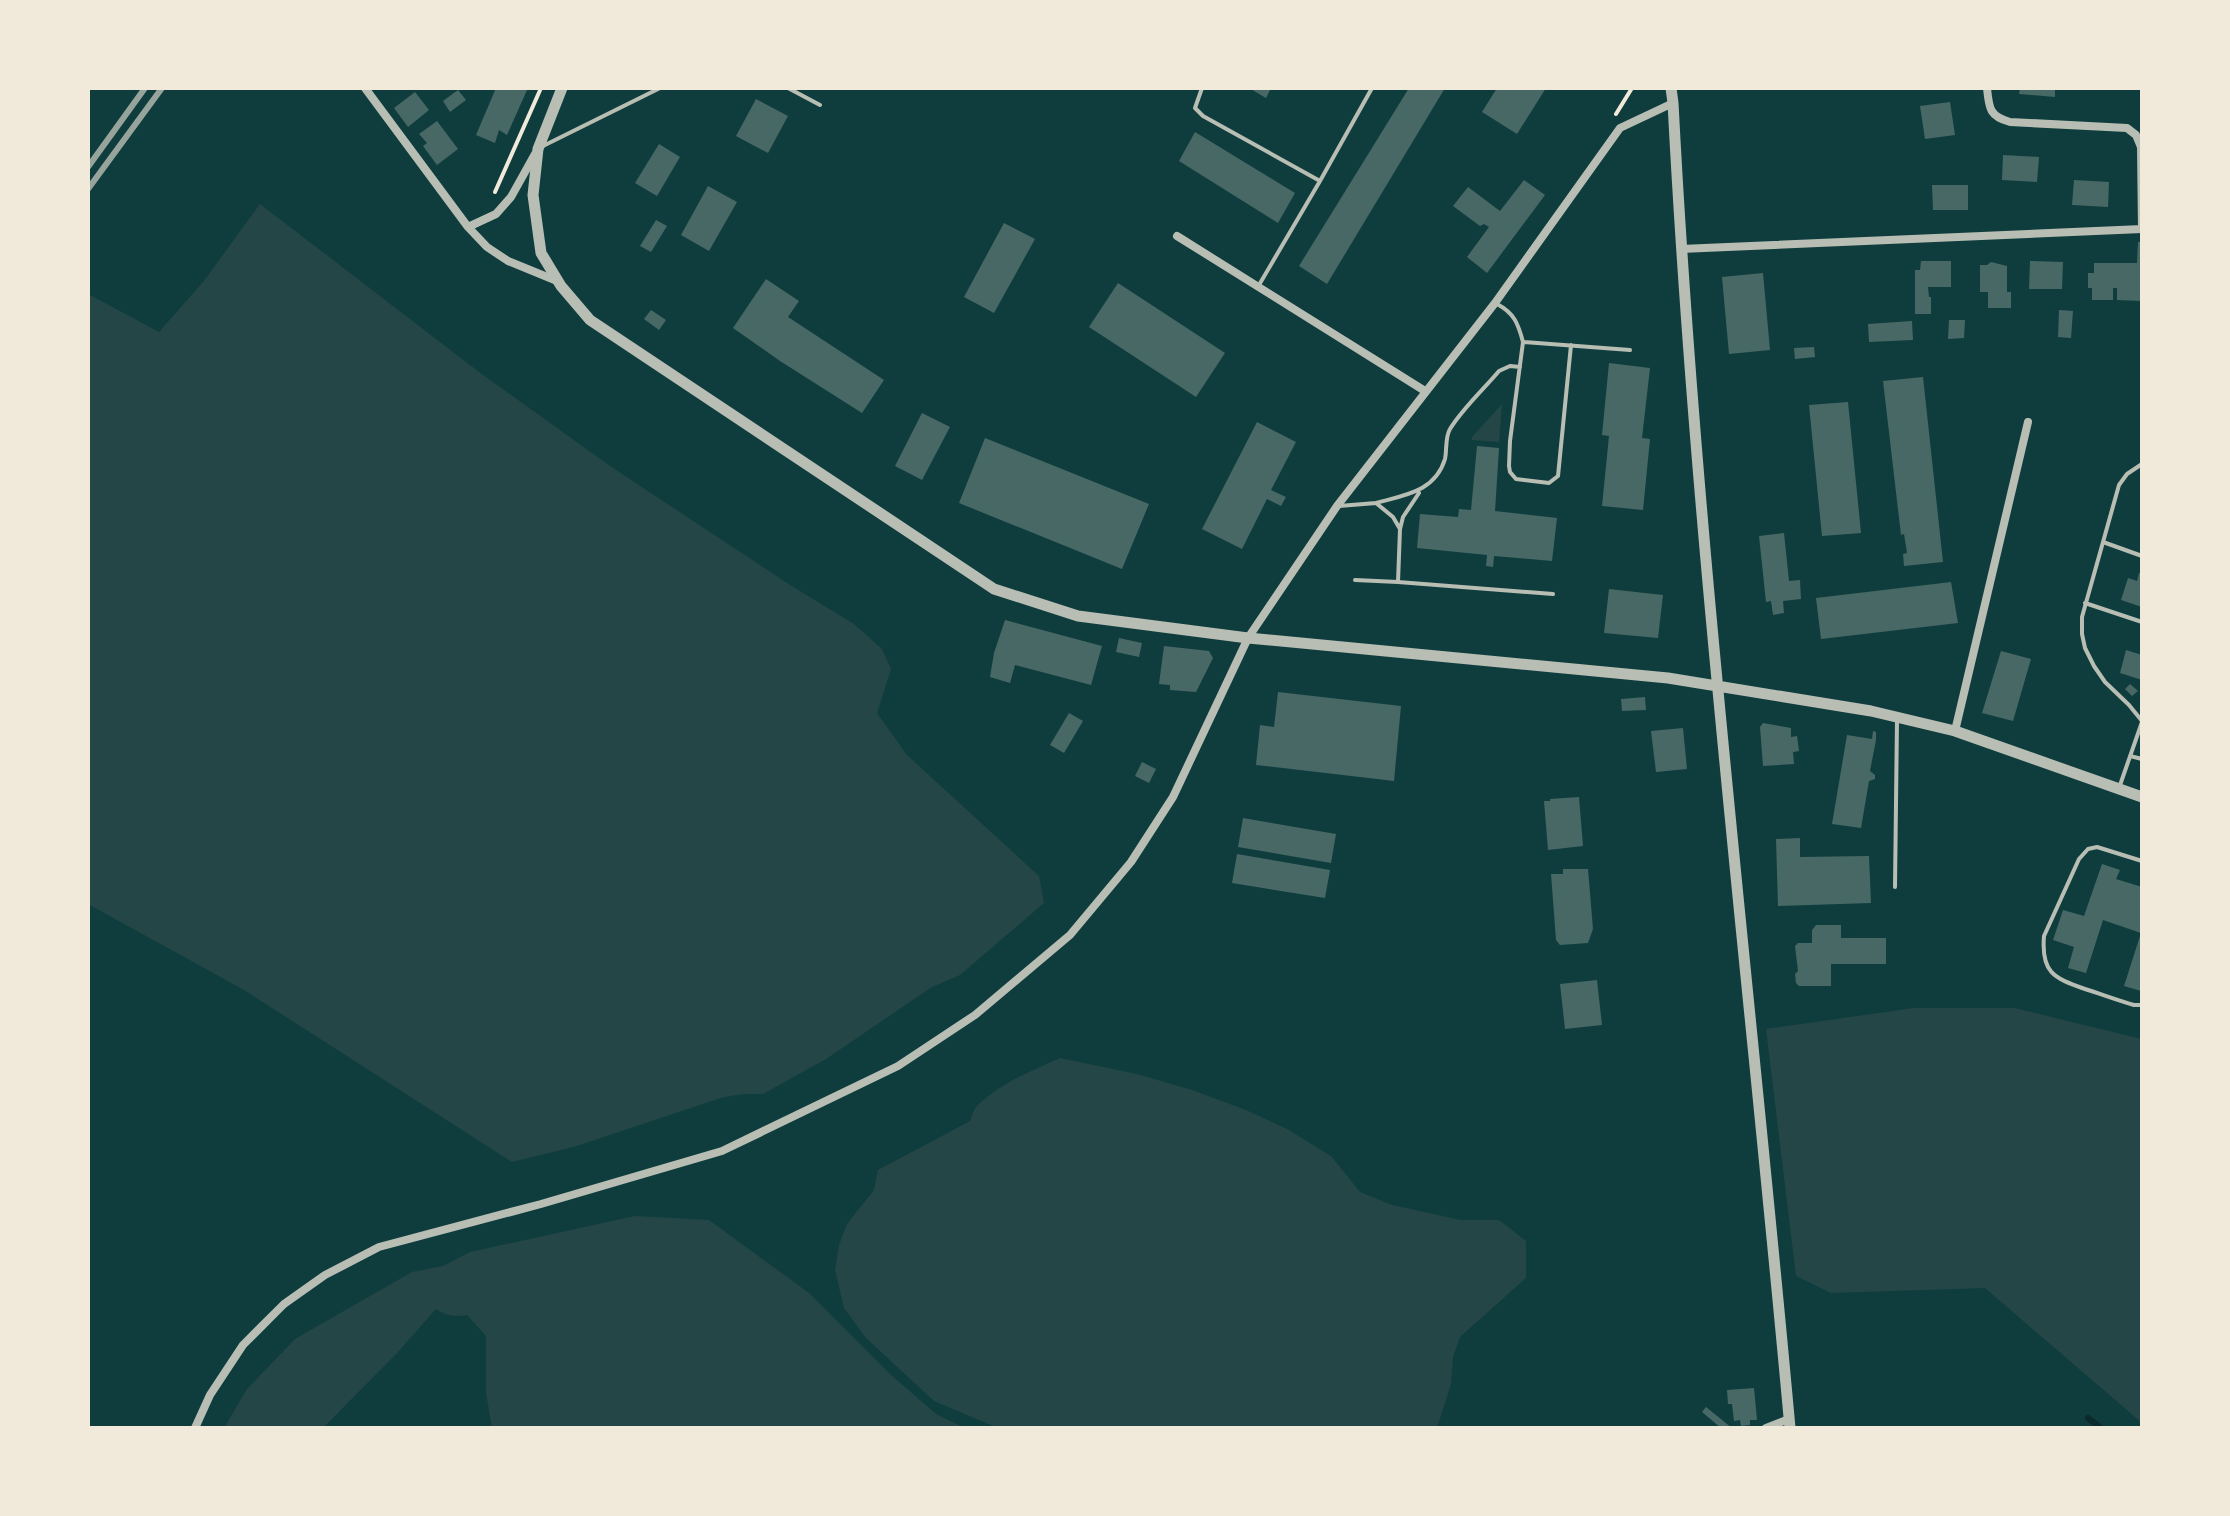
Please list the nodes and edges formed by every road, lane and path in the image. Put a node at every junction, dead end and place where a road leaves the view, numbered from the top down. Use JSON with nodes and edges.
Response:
{"nodes":[{"id":1,"x":365,"y":88,"type":"edge"},
{"id":2,"x":541,"y":88,"type":"edge"},
{"id":3,"x":562,"y":88,"type":"edge"},
{"id":4,"x":660,"y":88,"type":"edge"},
{"id":5,"x":788,"y":88,"type":"edge"},
{"id":6,"x":1202,"y":88,"type":"edge"},
{"id":7,"x":1372,"y":88,"type":"edge"},
{"id":8,"x":1671,"y":88,"type":"edge"},
{"id":9,"x":1987,"y":88,"type":"edge"},
{"id":10,"x":795,"y":90,"type":"edge"},
{"id":11,"x":1673,"y":103,"type":"junction"},
{"id":12,"x":820,"y":105,"type":"dead end"},
{"id":13,"x":538,"y":149,"type":"junction"},
{"id":14,"x":1320,"y":181,"type":"junction"},
{"id":15,"x":490,"y":203,"type":"dead end"},
{"id":16,"x":468,"y":227,"type":"junction"},
{"id":17,"x":2142,"y":229,"type":"edge"},
{"id":18,"x":1177,"y":236,"type":"dead end"},
{"id":19,"x":1681,"y":249,"type":"junction"},
{"id":20,"x":558,"y":282,"type":"junction"},
{"id":21,"x":1258,"y":287,"type":"junction"},
{"id":22,"x":1495,"y":303,"type":"junction"},
{"id":23,"x":1523,"y":342,"type":"junction"},
{"id":24,"x":1571,"y":345,"type":"junction"},
{"id":25,"x":1630,"y":350,"type":"dead end"},
{"id":26,"x":1520,"y":367,"type":"junction"},
{"id":27,"x":1425,"y":391,"type":"junction"},
{"id":28,"x":2028,"y":422,"type":"dead end"},
{"id":29,"x":2142,"y":464,"type":"edge"},
{"id":30,"x":1421,"y":491,"type":"junction"},
{"id":31,"x":1376,"y":503,"type":"junction"},
{"id":32,"x":1337,"y":506,"type":"junction"},
{"id":33,"x":1400,"y":529,"type":"junction"},
{"id":34,"x":2102,"y":542,"type":"junction"},
{"id":35,"x":2142,"y":556,"type":"edge"},
{"id":36,"x":1355,"y":580,"type":"dead end"},
{"id":37,"x":1398,"y":582,"type":"junction"},
{"id":38,"x":1553,"y":594,"type":"dead end"},
{"id":39,"x":2085,"y":603,"type":"junction"},
{"id":40,"x":2142,"y":622,"type":"edge"},
{"id":41,"x":1248,"y":638,"type":"junction"},
{"id":42,"x":1717,"y":686,"type":"junction"},
{"id":43,"x":1898,"y":717,"type":"junction"},
{"id":44,"x":2142,"y":722,"type":"edge"},
{"id":45,"x":1955,"y":731,"type":"junction"},
{"id":46,"x":2130,"y":756,"type":"junction"},
{"id":47,"x":2142,"y":759,"type":"edge"},
{"id":48,"x":2119,"y":789,"type":"junction"},
{"id":49,"x":2142,"y":797,"type":"edge"},
{"id":50,"x":2142,"y":861,"type":"edge"},
{"id":51,"x":1895,"y":887,"type":"dead end"},
{"id":52,"x":2142,"y":1005,"type":"edge"},
{"id":53,"x":1789,"y":1423,"type":"edge"},
{"id":54,"x":195,"y":1428,"type":"edge"},
{"id":55,"x":1766,"y":1428,"type":"edge"}],
"edges":[{"from":1,"to":16,"type":"street"},
{"from":2,"to":15,"type":"path"},
{"from":3,"to":13,"type":"street"},
{"from":4,"to":13,"type":"lane"},
{"from":5,"to":10,"type":"lane"},
{"from":6,"to":14,"type":"lane"},
{"from":7,"to":14,"type":"lane"},
{"from":8,"to":11,"type":"street"},
{"from":9,"to":17,"type":"street"},
{"from":10,"to":12,"type":"lane"},
{"from":11,"to":19,"type":"street"},
{"from":11,"to":22,"type":"street"},
{"from":13,"to":16,"type":"street"},
{"from":13,"to":20,"type":"street"},
{"from":14,"to":21,"type":"lane"},
{"from":16,"to":20,"type":"street"},
{"from":17,"to":19,"type":"street"},
{"from":18,"to":21,"type":"street"},
{"from":19,"to":42,"type":"street"},
{"from":20,"to":41,"type":"street"},
{"from":21,"to":27,"type":"street"},
{"from":22,"to":23,"type":"lane"},
{"from":22,"to":27,"type":"street"},
{"from":23,"to":24,"type":"lane"},
{"from":23,"to":26,"type":"lane"},
{"from":24,"to":25,"type":"lane"},
{"from":24,"to":26,"type":"lane"},
{"from":26,"to":30,"type":"lane"},
{"from":27,"to":32,"type":"street"},
{"from":28,"to":45,"type":"street"},
{"from":29,"to":34,"type":"lane"},
{"from":30,"to":31,"type":"lane"},
{"from":30,"to":33,"type":"lane"},
{"from":31,"to":32,"type":"lane"},
{"from":31,"to":33,"type":"lane"},
{"from":32,"to":41,"type":"street"},
{"from":33,"to":37,"type":"lane"},
{"from":34,"to":35,"type":"lane"},
{"from":34,"to":39,"type":"lane"},
{"from":36,"to":37,"type":"lane"},
{"from":37,"to":38,"type":"lane"},
{"from":39,"to":40,"type":"lane"},
{"from":39,"to":44,"type":"lane"},
{"from":41,"to":42,"type":"street"},
{"from":41,"to":54,"type":"street"},
{"from":42,"to":43,"type":"street"},
{"from":42,"to":53,"type":"street"},
{"from":43,"to":45,"type":"street"},
{"from":43,"to":51,"type":"lane"},
{"from":44,"to":46,"type":"lane"},
{"from":45,"to":48,"type":"street"},
{"from":46,"to":47,"type":"lane"},
{"from":46,"to":48,"type":"lane"},
{"from":48,"to":49,"type":"street"},
{"from":50,"to":52,"type":"lane"},
{"from":53,"to":55,"type":"street"}]}
